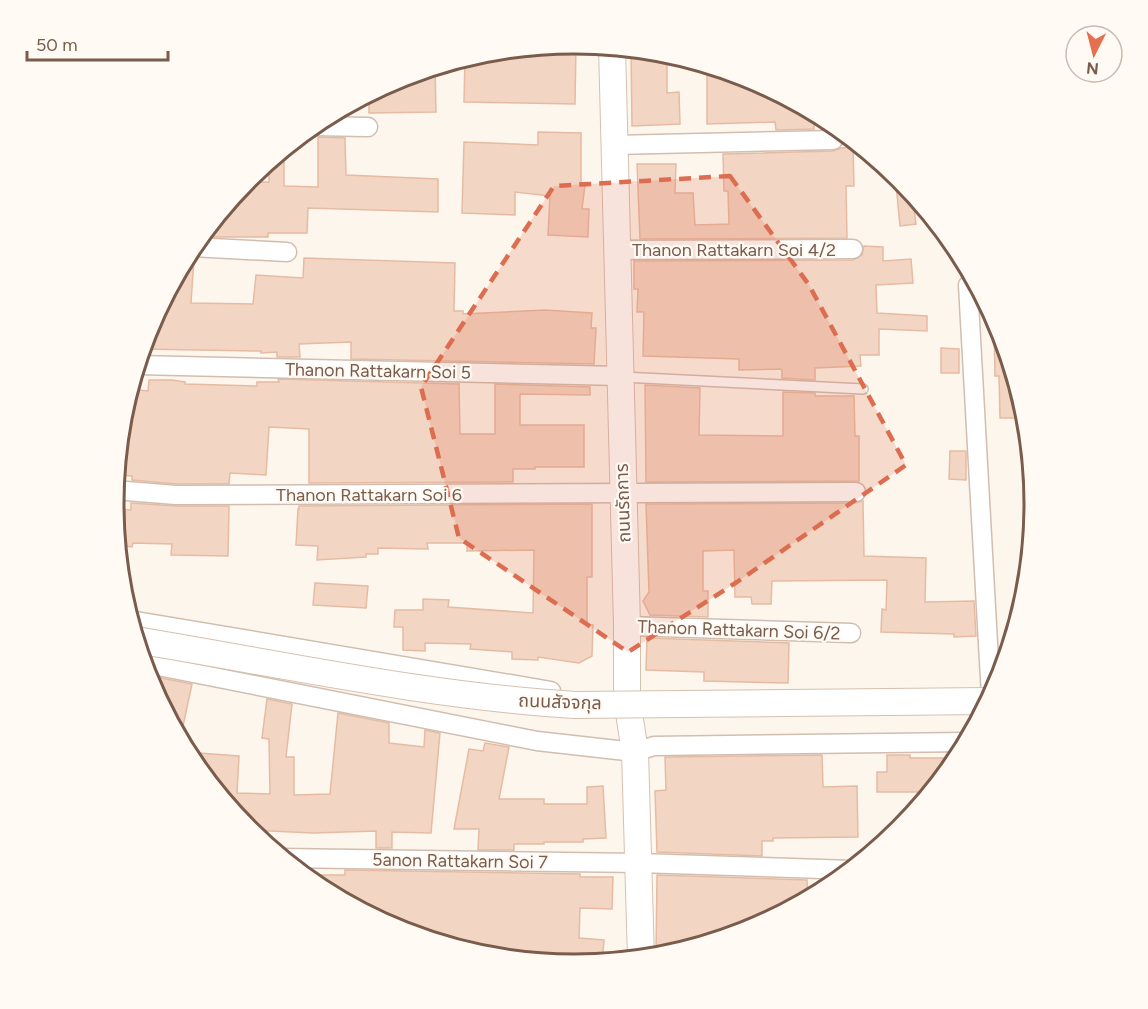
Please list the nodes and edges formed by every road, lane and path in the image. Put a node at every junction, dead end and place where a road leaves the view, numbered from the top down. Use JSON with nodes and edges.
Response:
{"nodes":[{"id":1,"x":612,"y":56,"type":"edge"},
{"id":2,"x":329,"y":127,"type":"edge"},
{"id":3,"x":368,"y":128,"type":"dead end"},
{"id":4,"x":833,"y":140,"type":"dead end"},
{"id":5,"x":614,"y":146,"type":"junction"},
{"id":6,"x":204,"y":248,"type":"edge"},
{"id":7,"x":853,"y":249,"type":"dead end"},
{"id":8,"x":616,"y":250,"type":"junction"},
{"id":9,"x":287,"y":252,"type":"dead end"},
{"id":10,"x":968,"y":287,"type":"edge"},
{"id":11,"x":146,"y":365,"type":"edge"},
{"id":12,"x":620,"y":376,"type":"junction"},
{"id":13,"x":862,"y":389,"type":"dead end"},
{"id":14,"x":124,"y":491,"type":"edge"},
{"id":15,"x":856,"y":492,"type":"dead end"},
{"id":16,"x":623,"y":495,"type":"junction"},
{"id":17,"x":139,"y":622,"type":"edge"},
{"id":18,"x":627,"y":626,"type":"junction"},
{"id":19,"x":851,"y":633,"type":"dead end"},
{"id":20,"x":145,"y":641,"type":"edge"},
{"id":21,"x":153,"y":665,"type":"edge"},
{"id":22,"x":990,"y":677,"type":"edge"},
{"id":23,"x":627,"y":700,"type":"junction"},
{"id":24,"x":979,"y":701,"type":"edge"},
{"id":25,"x":957,"y":742,"type":"edge"},
{"id":26,"x":635,"y":752,"type":"junction"},
{"id":27,"x":295,"y":858,"type":"edge"},
{"id":28,"x":639,"y":863,"type":"junction"},
{"id":29,"x":837,"y":870,"type":"edge"},
{"id":30,"x":641,"y":950,"type":"edge"}],
"edges":[{"from":1,"to":5,"type":"street","name":"ถนนรัถการ"},
{"from":2,"to":3,"type":"street"},
{"from":4,"to":5,"type":"street"},
{"from":5,"to":8,"type":"street","name":"ถนนรัถการ"},
{"from":6,"to":9,"type":"street"},
{"from":7,"to":8,"type":"street","name":"Thanon Rattakarn Soi 4/2"},
{"from":8,"to":12,"type":"street","name":"ถนนรัถการ"},
{"from":10,"to":22,"type":"street"},
{"from":11,"to":12,"type":"street","name":"Thanon Rattakarn Soi 5"},
{"from":12,"to":13,"type":"lane"},
{"from":12,"to":16,"type":"street","name":"ถนนรัถการ"},
{"from":14,"to":16,"type":"street","name":"Thanon Rattakarn Soi 6"},
{"from":15,"to":16,"type":"street","name":"Thanon Rattakarn Soi 6"},
{"from":16,"to":18,"type":"street","name":"ถนนรัถการ"},
{"from":17,"to":23,"type":"street","name":"ถนนสัจจกุล"},
{"from":18,"to":19,"type":"street","name":"Thanon Rattakarn Soi 6/2"},
{"from":18,"to":23,"type":"street","name":"ถนนรัถการ"},
{"from":20,"to":24,"type":"street","name":"ถนนสัจจกุล","bridge":true},
{"from":21,"to":26,"type":"street","name":"ถนนสัจจกุล"},
{"from":23,"to":26,"type":"street","name":"ถนนรัถการ"},
{"from":25,"to":26,"type":"street","name":"ถนนสัจจกุล"},
{"from":26,"to":28,"type":"street","name":"ถนนรัถการ"},
{"from":27,"to":28,"type":"street","name":"5anon Rattakarn Soi 7"},
{"from":28,"to":29,"type":"street","name":"5anon Rattakarn Soi 7"},
{"from":28,"to":30,"type":"street","name":"ถนนรัถการ"}]}
